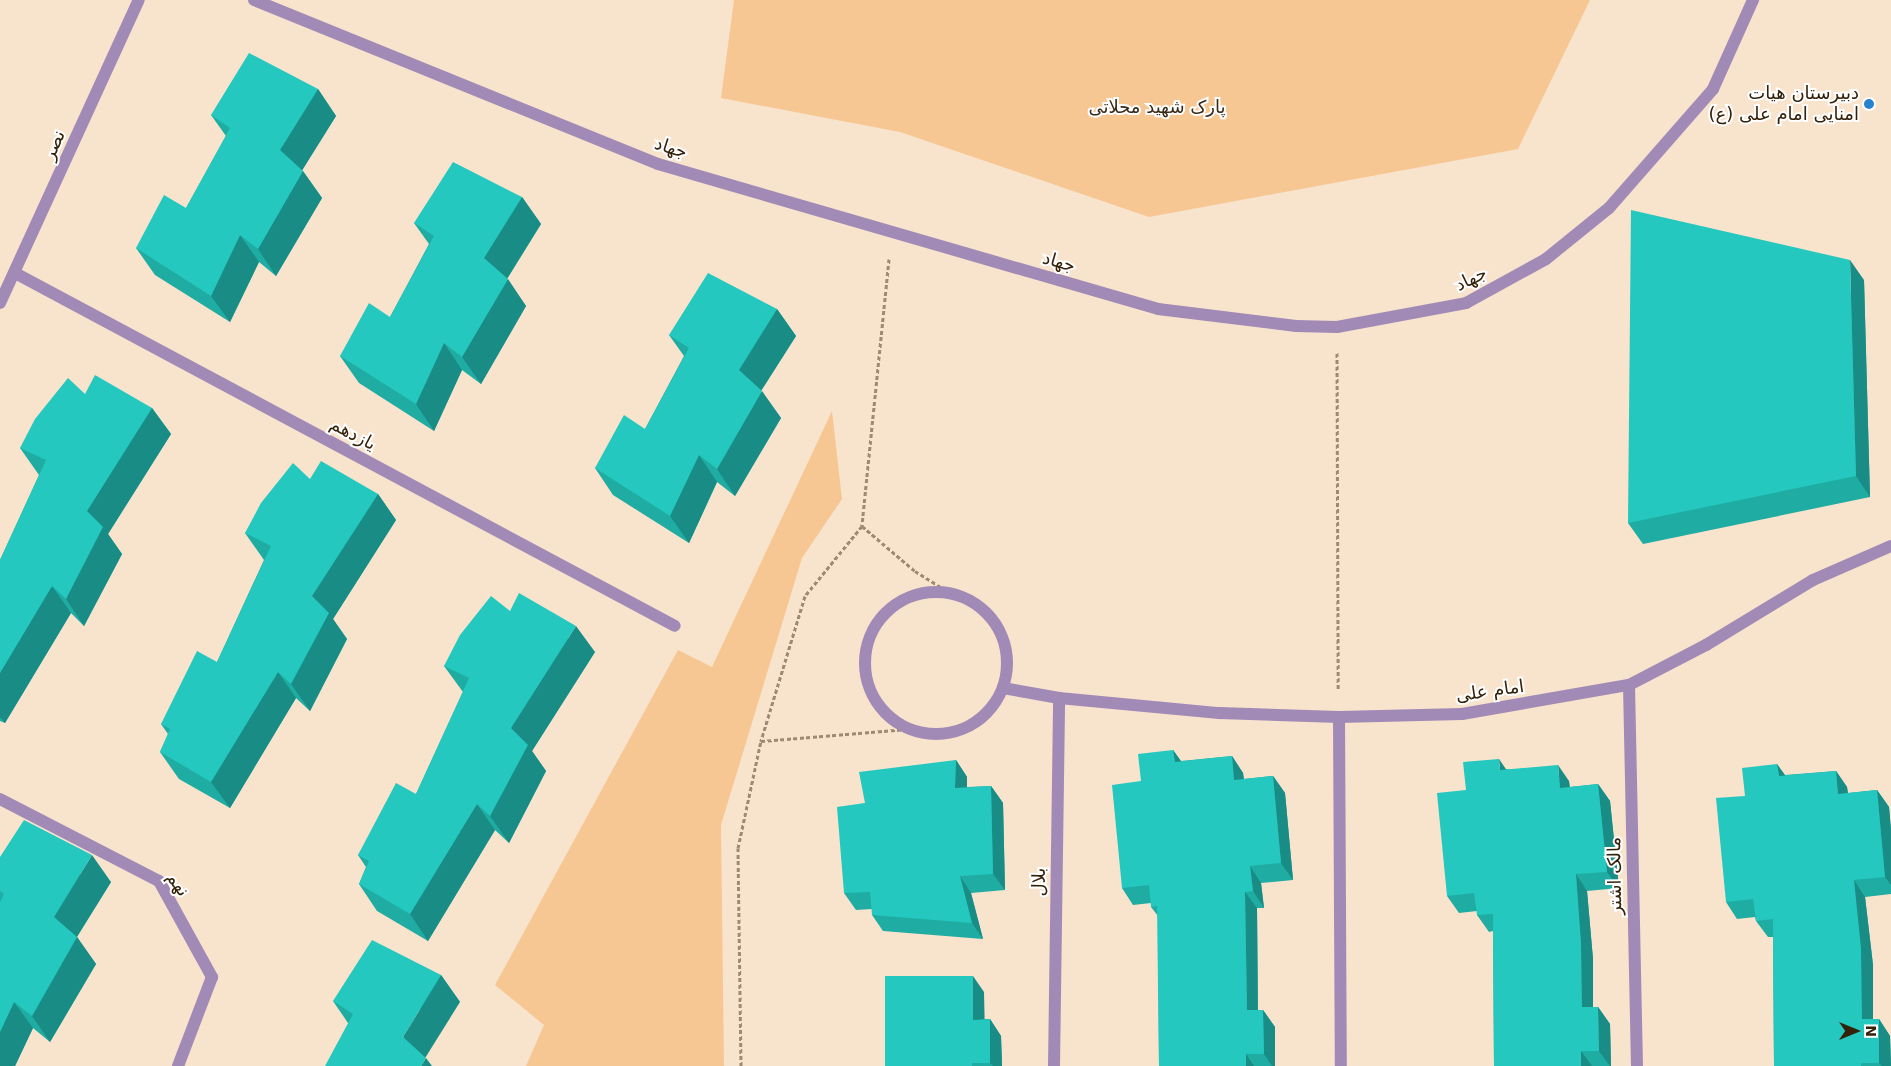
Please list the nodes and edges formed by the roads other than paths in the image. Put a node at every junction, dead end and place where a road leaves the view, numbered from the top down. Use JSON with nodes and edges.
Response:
{"nodes":[{"id":1,"x":139,"y":0,"type":"edge"},
{"id":2,"x":254,"y":0,"type":"edge"},
{"id":3,"x":1754,"y":0,"type":"edge"},
{"id":4,"x":15,"y":273,"type":"junction"},
{"id":5,"x":0,"y":303,"type":"edge"},
{"id":6,"x":1891,"y":546,"type":"edge"},
{"id":7,"x":675,"y":626,"type":"dead end"},
{"id":8,"x":1629,"y":685,"type":"junction"},
{"id":9,"x":1003,"y":688,"type":"junction"},
{"id":10,"x":1059,"y":698,"type":"junction"},
{"id":11,"x":1339,"y":717,"type":"junction"},
{"id":12,"x":0,"y":799,"type":"edge"},
{"id":13,"x":178,"y":1066,"type":"edge"},
{"id":14,"x":1054,"y":1066,"type":"edge"},
{"id":15,"x":1341,"y":1066,"type":"edge"},
{"id":16,"x":1637,"y":1066,"type":"edge"}],
"edges":[{"from":1,"to":4,"type":"street","name":"نصر"},
{"from":2,"to":3,"type":"street","name":"جهاد"},
{"from":4,"to":5,"type":"street","name":"نصر"},
{"from":4,"to":7,"type":"street","name":"یازدهم"},
{"from":6,"to":8,"type":"street","name":"امام علی"},
{"from":8,"to":11,"type":"street","name":"امام علی"},
{"from":8,"to":16,"type":"street","name":"مالک اشتر"},
{"from":9,"to":9,"type":"street"},
{"from":9,"to":10,"type":"street","name":"امام علی"},
{"from":10,"to":11,"type":"street","name":"امام علی"},
{"from":10,"to":14,"type":"street","name":"بلال"},
{"from":11,"to":15,"type":"street"},
{"from":12,"to":13,"type":"street","name":"نهم"}]}
